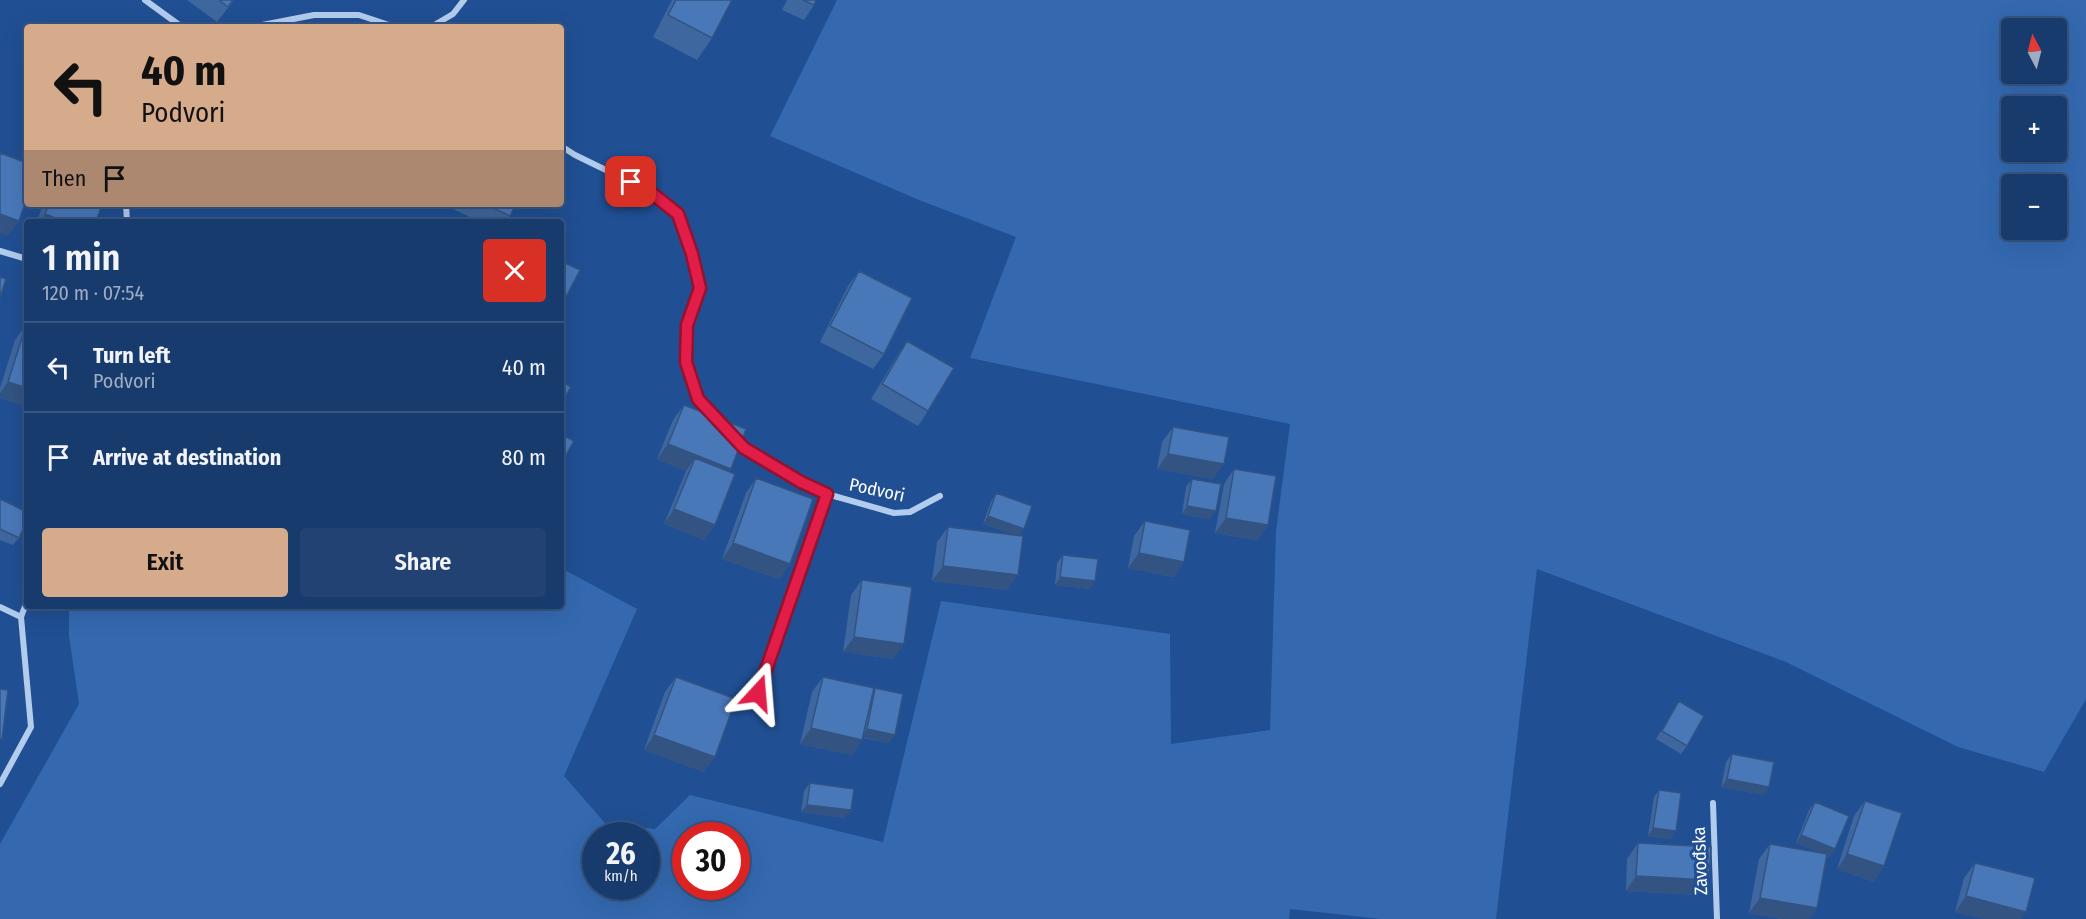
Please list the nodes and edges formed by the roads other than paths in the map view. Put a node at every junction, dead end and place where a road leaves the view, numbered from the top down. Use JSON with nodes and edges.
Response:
{"nodes":[{"id":1,"x":144,"y":0,"type":"edge"},
{"id":2,"x":464,"y":0,"type":"edge"},
{"id":3,"x":178,"y":24,"type":"edge"},
{"id":4,"x":268,"y":24,"type":"edge"},
{"id":5,"x":385,"y":24,"type":"edge"},
{"id":6,"x":436,"y":24,"type":"edge"},
{"id":7,"x":564,"y":149,"type":"edge"},
{"id":8,"x":0,"y":251,"type":"edge"},
{"id":9,"x":24,"y":258,"type":"edge"},
{"id":10,"x":721,"y":424,"type":"edge"},
{"id":11,"x":729,"y":432,"type":"edge"},
{"id":12,"x":827,"y":494,"type":"junction"},
{"id":13,"x":940,"y":496,"type":"dead end"},
{"id":14,"x":0,"y":607,"type":"edge"},
{"id":15,"x":24,"y":609,"type":"edge"},
{"id":16,"x":21,"y":617,"type":"junction"},
{"id":17,"x":758,"y":693,"type":"dead end"},
{"id":18,"x":0,"y":784,"type":"edge"},
{"id":19,"x":1713,"y":803,"type":"dead end"},
{"id":20,"x":1717,"y":919,"type":"edge"}],
"edges":[{"from":1,"to":3,"type":"street"},
{"from":2,"to":6,"type":"street"},
{"from":4,"to":5,"type":"street"},
{"from":7,"to":10,"type":"street"},
{"from":8,"to":9,"type":"street"},
{"from":11,"to":12,"type":"street","name":"Podvori"},
{"from":12,"to":13,"type":"street","name":"Podvori"},
{"from":12,"to":17,"type":"street"},
{"from":14,"to":16,"type":"street"},
{"from":15,"to":16,"type":"street"},
{"from":16,"to":18,"type":"street"},
{"from":19,"to":20,"type":"street","name":"Zavođska"}]}
